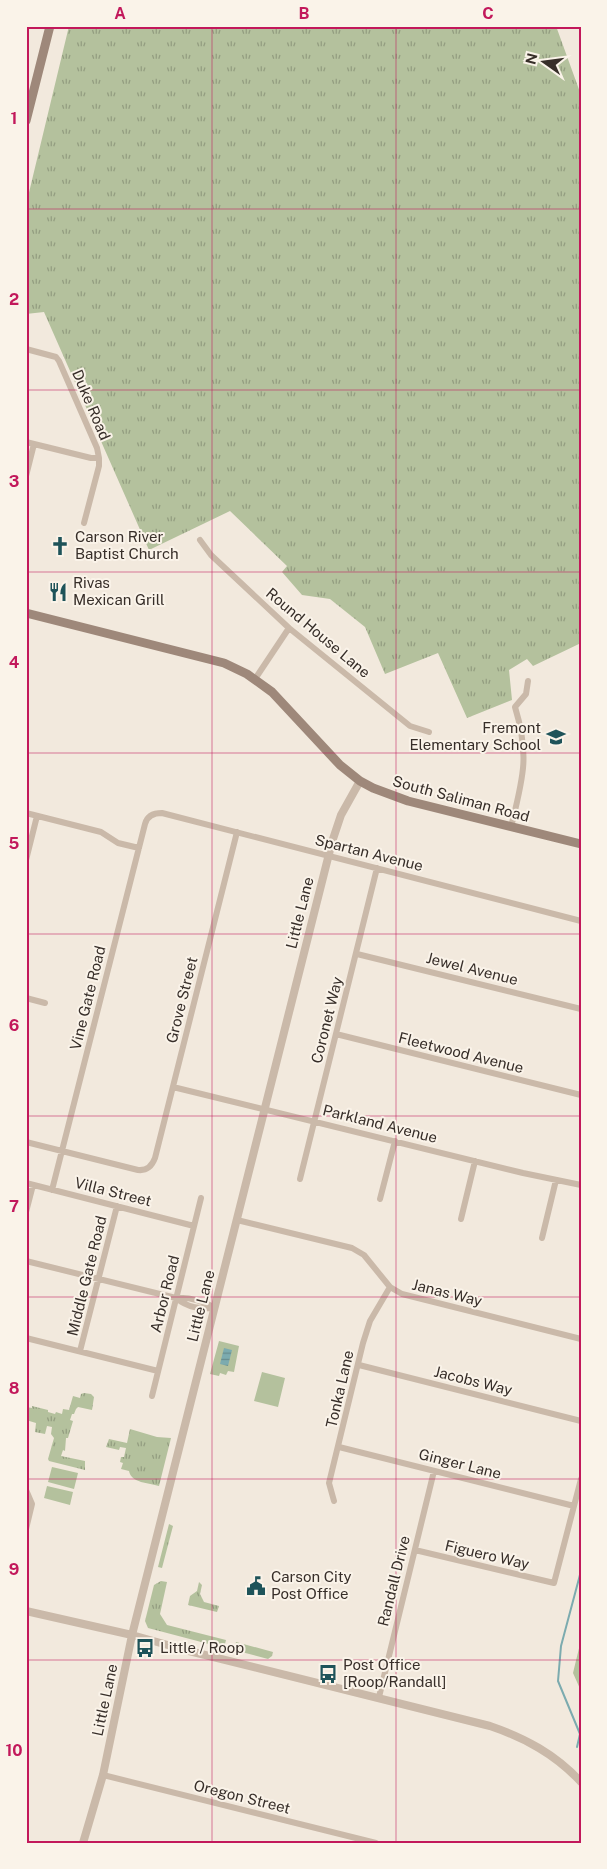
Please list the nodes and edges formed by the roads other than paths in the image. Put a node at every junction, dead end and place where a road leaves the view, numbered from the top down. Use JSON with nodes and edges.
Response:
{"nodes":[{"id":1,"x":50,"y":26,"type":"edge"},
{"id":2,"x":26,"y":121,"type":"edge"},
{"id":3,"x":26,"y":349,"type":"edge"},
{"id":4,"x":26,"y":442,"type":"edge"},
{"id":5,"x":34,"y":444,"type":"junction"},
{"id":6,"x":99,"y":458,"type":"junction"},
{"id":7,"x":26,"y":476,"type":"edge"},
{"id":8,"x":84,"y":523,"type":"dead end"},
{"id":9,"x":200,"y":540,"type":"dead end"},
{"id":10,"x":26,"y":613,"type":"edge"},
{"id":11,"x":289,"y":628,"type":"junction"},
{"id":12,"x":255,"y":679,"type":"junction"},
{"id":13,"x":528,"y":681,"type":"dead end"},
{"id":14,"x":429,"y":732,"type":"dead end"},
{"id":15,"x":360,"y":781,"type":"junction"},
{"id":16,"x":26,"y":813,"type":"edge"},
{"id":17,"x":152,"y":815,"type":"joint"},
{"id":18,"x":37,"y":816,"type":"junction"},
{"id":19,"x":511,"y":827,"type":"junction"},
{"id":20,"x":237,"y":832,"type":"junction"},
{"id":21,"x":581,"y":844,"type":"edge"},
{"id":22,"x":139,"y":848,"type":"junction"},
{"id":23,"x":329,"y":856,"type":"junction"},
{"id":24,"x":26,"y":860,"type":"edge"},
{"id":25,"x":378,"y":868,"type":"junction"},
{"id":26,"x":581,"y":921,"type":"edge"},
{"id":27,"x":357,"y":954,"type":"junction"},
{"id":28,"x":26,"y":998,"type":"edge"},
{"id":29,"x":44,"y":1003,"type":"dead end"},
{"id":30,"x":581,"y":1009,"type":"edge"},
{"id":31,"x":336,"y":1034,"type":"junction"},
{"id":32,"x":173,"y":1087,"type":"junction"},
{"id":33,"x":581,"y":1095,"type":"edge"},
{"id":34,"x":265,"y":1109,"type":"junction"},
{"id":35,"x":314,"y":1121,"type":"junction"},
{"id":36,"x":394,"y":1140,"type":"junction"},
{"id":37,"x":26,"y":1142,"type":"edge"},
{"id":38,"x":62,"y":1151,"type":"junction"},
{"id":39,"x":475,"y":1161,"type":"junction"},
{"id":40,"x":300,"y":1179,"type":"dead end"},
{"id":41,"x":556,"y":1180,"type":"junction"},
{"id":42,"x":30,"y":1184,"type":"edge"},
{"id":43,"x":581,"y":1185,"type":"edge"},
{"id":44,"x":52,"y":1190,"type":"junction"},
{"id":45,"x":201,"y":1198,"type":"dead end"},
{"id":46,"x":380,"y":1199,"type":"dead end"},
{"id":47,"x":117,"y":1206,"type":"junction"},
{"id":48,"x":26,"y":1212,"type":"edge"},
{"id":49,"x":460,"y":1219,"type":"dead end"},
{"id":50,"x":237,"y":1220,"type":"junction"},
{"id":51,"x":194,"y":1226,"type":"junction"},
{"id":52,"x":542,"y":1238,"type":"dead end"},
{"id":53,"x":26,"y":1261,"type":"edge"},
{"id":54,"x":99,"y":1279,"type":"junction"},
{"id":55,"x":390,"y":1287,"type":"junction"},
{"id":56,"x":176,"y":1298,"type":"junction"},
{"id":57,"x":215,"y":1308,"type":"junction"},
{"id":58,"x":26,"y":1338,"type":"edge"},
{"id":59,"x":581,"y":1339,"type":"edge"},
{"id":60,"x":80,"y":1351,"type":"junction"},
{"id":61,"x":359,"y":1365,"type":"junction"},
{"id":62,"x":158,"y":1371,"type":"junction"},
{"id":63,"x":152,"y":1396,"type":"dead end"},
{"id":64,"x":581,"y":1421,"type":"edge"},
{"id":65,"x":339,"y":1447,"type":"junction"},
{"id":66,"x":434,"y":1471,"type":"junction"},
{"id":67,"x":581,"y":1479,"type":"edge"},
{"id":68,"x":26,"y":1490,"type":"edge"},
{"id":69,"x":334,"y":1501,"type":"dead end"},
{"id":70,"x":574,"y":1506,"type":"junction"},
{"id":71,"x":26,"y":1529,"type":"edge"},
{"id":72,"x":415,"y":1550,"type":"junction"},
{"id":73,"x":26,"y":1611,"type":"edge"},
{"id":74,"x":132,"y":1635,"type":"junction"},
{"id":75,"x":379,"y":1697,"type":"junction"},
{"id":76,"x":102,"y":1775,"type":"junction"},
{"id":77,"x":581,"y":1782,"type":"edge"},
{"id":78,"x":83,"y":1843,"type":"edge"},
{"id":79,"x":376,"y":1843,"type":"edge"}],
"edges":[{"from":1,"to":2,"type":"main road"},
{"from":3,"to":6,"type":"street","name":"Duke Road"},
{"from":4,"to":5,"type":"street"},
{"from":5,"to":6,"type":"street"},
{"from":5,"to":7,"type":"street"},
{"from":6,"to":8,"type":"street","name":"Duke Road"},
{"from":9,"to":11,"type":"street","name":"Round House Lane"},
{"from":10,"to":12,"type":"main road","name":"South Saliman Road"},
{"from":11,"to":12,"type":"street"},
{"from":11,"to":14,"type":"street","name":"Round House Lane"},
{"from":12,"to":15,"type":"main road","name":"South Saliman Road"},
{"from":13,"to":19,"type":"street"},
{"from":15,"to":19,"type":"main road","name":"South Saliman Road"},
{"from":15,"to":23,"type":"street","name":"Little Lane"},
{"from":16,"to":18,"type":"street"},
{"from":17,"to":20,"type":"street","name":"Spartan Avenue"},
{"from":17,"to":22,"type":"street","name":"Vine Gate Road"},
{"from":18,"to":22,"type":"street"},
{"from":18,"to":24,"type":"street"},
{"from":19,"to":21,"type":"main road","name":"South Saliman Road"},
{"from":20,"to":23,"type":"street","name":"Spartan Avenue"},
{"from":20,"to":32,"type":"street","name":"Grove Street"},
{"from":22,"to":38,"type":"street","name":"Vine Gate Road"},
{"from":23,"to":25,"type":"street","name":"Spartan Avenue"},
{"from":23,"to":34,"type":"street","name":"Little Lane"},
{"from":25,"to":26,"type":"street","name":"Spartan Avenue"},
{"from":25,"to":27,"type":"street","name":"Coronet Way"},
{"from":27,"to":30,"type":"street","name":"Jewel Avenue"},
{"from":27,"to":31,"type":"street","name":"Coronet Way"},
{"from":28,"to":29,"type":"street"},
{"from":31,"to":33,"type":"street","name":"Fleetwood Avenue"},
{"from":31,"to":35,"type":"street","name":"Coronet Way"},
{"from":32,"to":34,"type":"street","name":"Parkland Avenue"},
{"from":32,"to":38,"type":"street","name":"Grove Street"},
{"from":34,"to":35,"type":"street","name":"Parkland Avenue"},
{"from":34,"to":50,"type":"street","name":"Little Lane"},
{"from":35,"to":36,"type":"street","name":"Parkland Avenue"},
{"from":35,"to":40,"type":"street","name":"Coronet Way"},
{"from":36,"to":39,"type":"street","name":"Parkland Avenue"},
{"from":36,"to":46,"type":"street"},
{"from":37,"to":38,"type":"street"},
{"from":38,"to":44,"type":"street","name":"Vine Gate Road"},
{"from":39,"to":41,"type":"street","name":"Parkland Avenue"},
{"from":39,"to":49,"type":"street"},
{"from":41,"to":43,"type":"street","name":"Parkland Avenue"},
{"from":41,"to":52,"type":"street"},
{"from":42,"to":44,"type":"street","name":"Villa Street"},
{"from":42,"to":48,"type":"street"},
{"from":44,"to":47,"type":"street","name":"Villa Street"},
{"from":45,"to":51,"type":"street","name":"Arbor Road"},
{"from":47,"to":51,"type":"street","name":"Villa Street"},
{"from":47,"to":54,"type":"street","name":"Middle Gate Road"},
{"from":50,"to":55,"type":"street","name":"Janas Way"},
{"from":50,"to":57,"type":"street","name":"Little Lane"},
{"from":51,"to":56,"type":"street","name":"Arbor Road"},
{"from":53,"to":54,"type":"street"},
{"from":54,"to":56,"type":"street"},
{"from":54,"to":60,"type":"street","name":"Middle Gate Road"},
{"from":55,"to":59,"type":"street","name":"Janas Way"},
{"from":55,"to":61,"type":"street","name":"Tonka Lane"},
{"from":56,"to":57,"type":"street"},
{"from":56,"to":62,"type":"street","name":"Arbor Road"},
{"from":57,"to":74,"type":"street","name":"Little Lane"},
{"from":58,"to":60,"type":"street"},
{"from":60,"to":62,"type":"street"},
{"from":61,"to":64,"type":"street","name":"Jacobs Way"},
{"from":61,"to":65,"type":"street","name":"Tonka Lane"},
{"from":62,"to":63,"type":"street","name":"Arbor Road"},
{"from":65,"to":66,"type":"street","name":"Ginger Lane"},
{"from":65,"to":69,"type":"street","name":"Tonka Lane"},
{"from":66,"to":70,"type":"street","name":"Ginger Lane"},
{"from":66,"to":72,"type":"street","name":"Randall Drive"},
{"from":67,"to":70,"type":"street"},
{"from":68,"to":71,"type":"street"},
{"from":70,"to":72,"type":"street","name":"Figuero Way"},
{"from":72,"to":75,"type":"street","name":"Randall Drive"},
{"from":73,"to":74,"type":"street"},
{"from":74,"to":75,"type":"street"},
{"from":74,"to":76,"type":"street","name":"Little Lane"},
{"from":75,"to":77,"type":"street"},
{"from":76,"to":78,"type":"street","name":"Little Lane"},
{"from":76,"to":79,"type":"street","name":"Oregon Street"}]}
